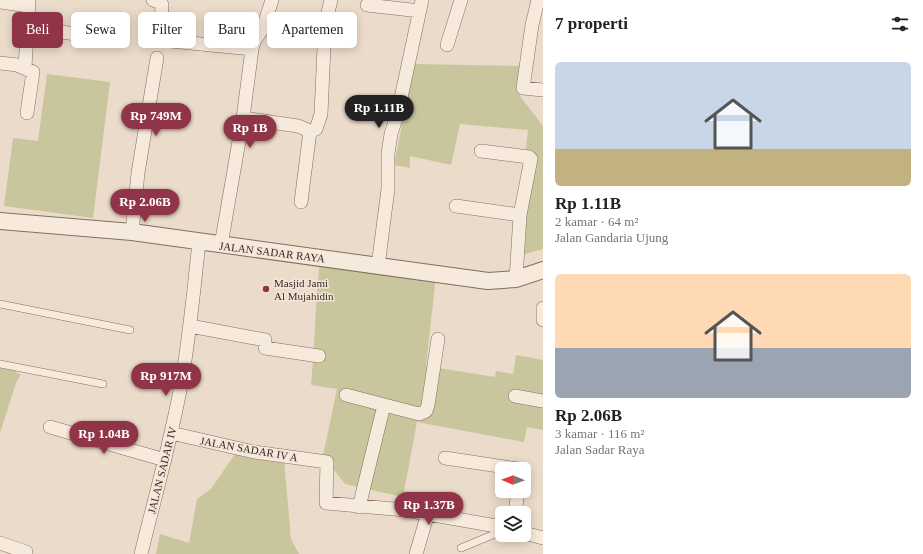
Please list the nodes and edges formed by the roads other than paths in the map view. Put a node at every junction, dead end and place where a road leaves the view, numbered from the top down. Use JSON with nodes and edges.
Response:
{"nodes":[{"id":1,"x":153,"y":0,"type":"edge"},
{"id":2,"x":272,"y":0,"type":"edge"},
{"id":3,"x":330,"y":0,"type":"edge"},
{"id":4,"x":461,"y":0,"type":"edge"},
{"id":5,"x":538,"y":0,"type":"edge"},
{"id":6,"x":0,"y":2,"type":"edge"},
{"id":7,"x":28,"y":3,"type":"edge"},
{"id":8,"x":367,"y":5,"type":"dead end"},
{"id":9,"x":421,"y":6,"type":"edge"},
{"id":10,"x":447,"y":46,"type":"dead end"},
{"id":11,"x":26,"y":48,"type":"edge"},
{"id":12,"x":252,"y":49,"type":"junction"},
{"id":13,"x":157,"y":58,"type":"dead end"},
{"id":14,"x":0,"y":62,"type":"edge"},
{"id":15,"x":25,"y":67,"type":"junction"},
{"id":16,"x":543,"y":90,"type":"edge"},
{"id":17,"x":27,"y":113,"type":"dead end"},
{"id":18,"x":243,"y":118,"type":"junction"},
{"id":19,"x":310,"y":131,"type":"junction"},
{"id":20,"x":481,"y":151,"type":"dead end"},
{"id":21,"x":300,"y":202,"type":"dead end"},
{"id":22,"x":456,"y":206,"type":"dead end"},
{"id":23,"x":520,"y":215,"type":"junction"},
{"id":24,"x":0,"y":221,"type":"edge"},
{"id":25,"x":132,"y":232,"type":"junction"},
{"id":26,"x":199,"y":242,"type":"junction"},
{"id":27,"x":221,"y":245,"type":"junction"},
{"id":28,"x":378,"y":266,"type":"junction"},
{"id":29,"x":543,"y":270,"type":"edge"},
{"id":30,"x":516,"y":279,"type":"junction"},
{"id":31,"x":0,"y":304,"type":"edge"},
{"id":32,"x":543,"y":308,"type":"edge"},
{"id":33,"x":543,"y":320,"type":"edge"},
{"id":34,"x":190,"y":326,"type":"junction"},
{"id":35,"x":130,"y":330,"type":"dead end"},
{"id":36,"x":438,"y":339,"type":"dead end"},
{"id":37,"x":319,"y":356,"type":"dead end"},
{"id":38,"x":0,"y":364,"type":"edge"},
{"id":39,"x":103,"y":384,"type":"dead end"},
{"id":40,"x":346,"y":395,"type":"dead end"},
{"id":41,"x":515,"y":396,"type":"dead end"},
{"id":42,"x":543,"y":400,"type":"edge"},
{"id":43,"x":384,"y":405,"type":"junction"},
{"id":44,"x":50,"y":427,"type":"dead end"},
{"id":45,"x":171,"y":433,"type":"junction"},
{"id":46,"x":445,"y":458,"type":"dead end"},
{"id":47,"x":165,"y":460,"type":"junction"},
{"id":48,"x":495,"y":466,"type":"edge"},
{"id":49,"x":359,"y":507,"type":"junction"},
{"id":50,"x":428,"y":513,"type":"junction"},
{"id":51,"x":495,"y":526,"type":"edge"},
{"id":52,"x":495,"y":534,"type":"edge"},
{"id":53,"x":531,"y":535,"type":"edge"},
{"id":54,"x":543,"y":538,"type":"edge"},
{"id":55,"x":0,"y":543,"type":"edge"},
{"id":56,"x":462,"y":548,"type":"dead end"},
{"id":57,"x":26,"y":554,"type":"edge"},
{"id":58,"x":141,"y":554,"type":"edge"},
{"id":59,"x":416,"y":554,"type":"edge"}],
"edges":[{"from":1,"to":12,"type":"street"},
{"from":2,"to":12,"type":"street"},
{"from":3,"to":19,"type":"street"},
{"from":4,"to":10,"type":"street"},
{"from":5,"to":16,"type":"street"},
{"from":6,"to":7,"type":"street"},
{"from":8,"to":9,"type":"street"},
{"from":9,"to":28,"type":"street"},
{"from":11,"to":15,"type":"street"},
{"from":12,"to":18,"type":"street"},
{"from":13,"to":25,"type":"street"},
{"from":14,"to":15,"type":"street"},
{"from":15,"to":17,"type":"street"},
{"from":18,"to":19,"type":"street"},
{"from":18,"to":27,"type":"street"},
{"from":19,"to":21,"type":"street"},
{"from":20,"to":23,"type":"street"},
{"from":22,"to":23,"type":"street"},
{"from":23,"to":30,"type":"street"},
{"from":24,"to":25,"type":"street","name":"JALAN SADAR RAYA"},
{"from":25,"to":26,"type":"street","name":"JALAN SADAR RAYA"},
{"from":26,"to":27,"type":"street","name":"JALAN SADAR RAYA"},
{"from":26,"to":34,"type":"street","name":"JALAN SADAR IV"},
{"from":27,"to":28,"type":"street","name":"JALAN SADAR RAYA"},
{"from":28,"to":30,"type":"street","name":"JALAN SADAR RAYA"},
{"from":29,"to":30,"type":"street","name":"JALAN SADAR RAYA"},
{"from":31,"to":35,"type":"lane"},
{"from":32,"to":33,"type":"street"},
{"from":34,"to":37,"type":"street"},
{"from":34,"to":45,"type":"street","name":"JALAN SADAR IV"},
{"from":36,"to":43,"type":"street"},
{"from":38,"to":39,"type":"lane"},
{"from":40,"to":43,"type":"street"},
{"from":41,"to":42,"type":"street"},
{"from":43,"to":49,"type":"street"},
{"from":44,"to":47,"type":"street"},
{"from":45,"to":47,"type":"street","name":"JALAN SADAR IV"},
{"from":45,"to":49,"type":"street","name":"JALAN SADAR IV A"},
{"from":46,"to":48,"type":"street"},
{"from":47,"to":58,"type":"street","name":"JALAN SADAR IV"},
{"from":49,"to":50,"type":"street"},
{"from":50,"to":51,"type":"street"},
{"from":50,"to":59,"type":"street"},
{"from":52,"to":56,"type":"lane"},
{"from":53,"to":54,"type":"street"},
{"from":55,"to":57,"type":"street"}]}
